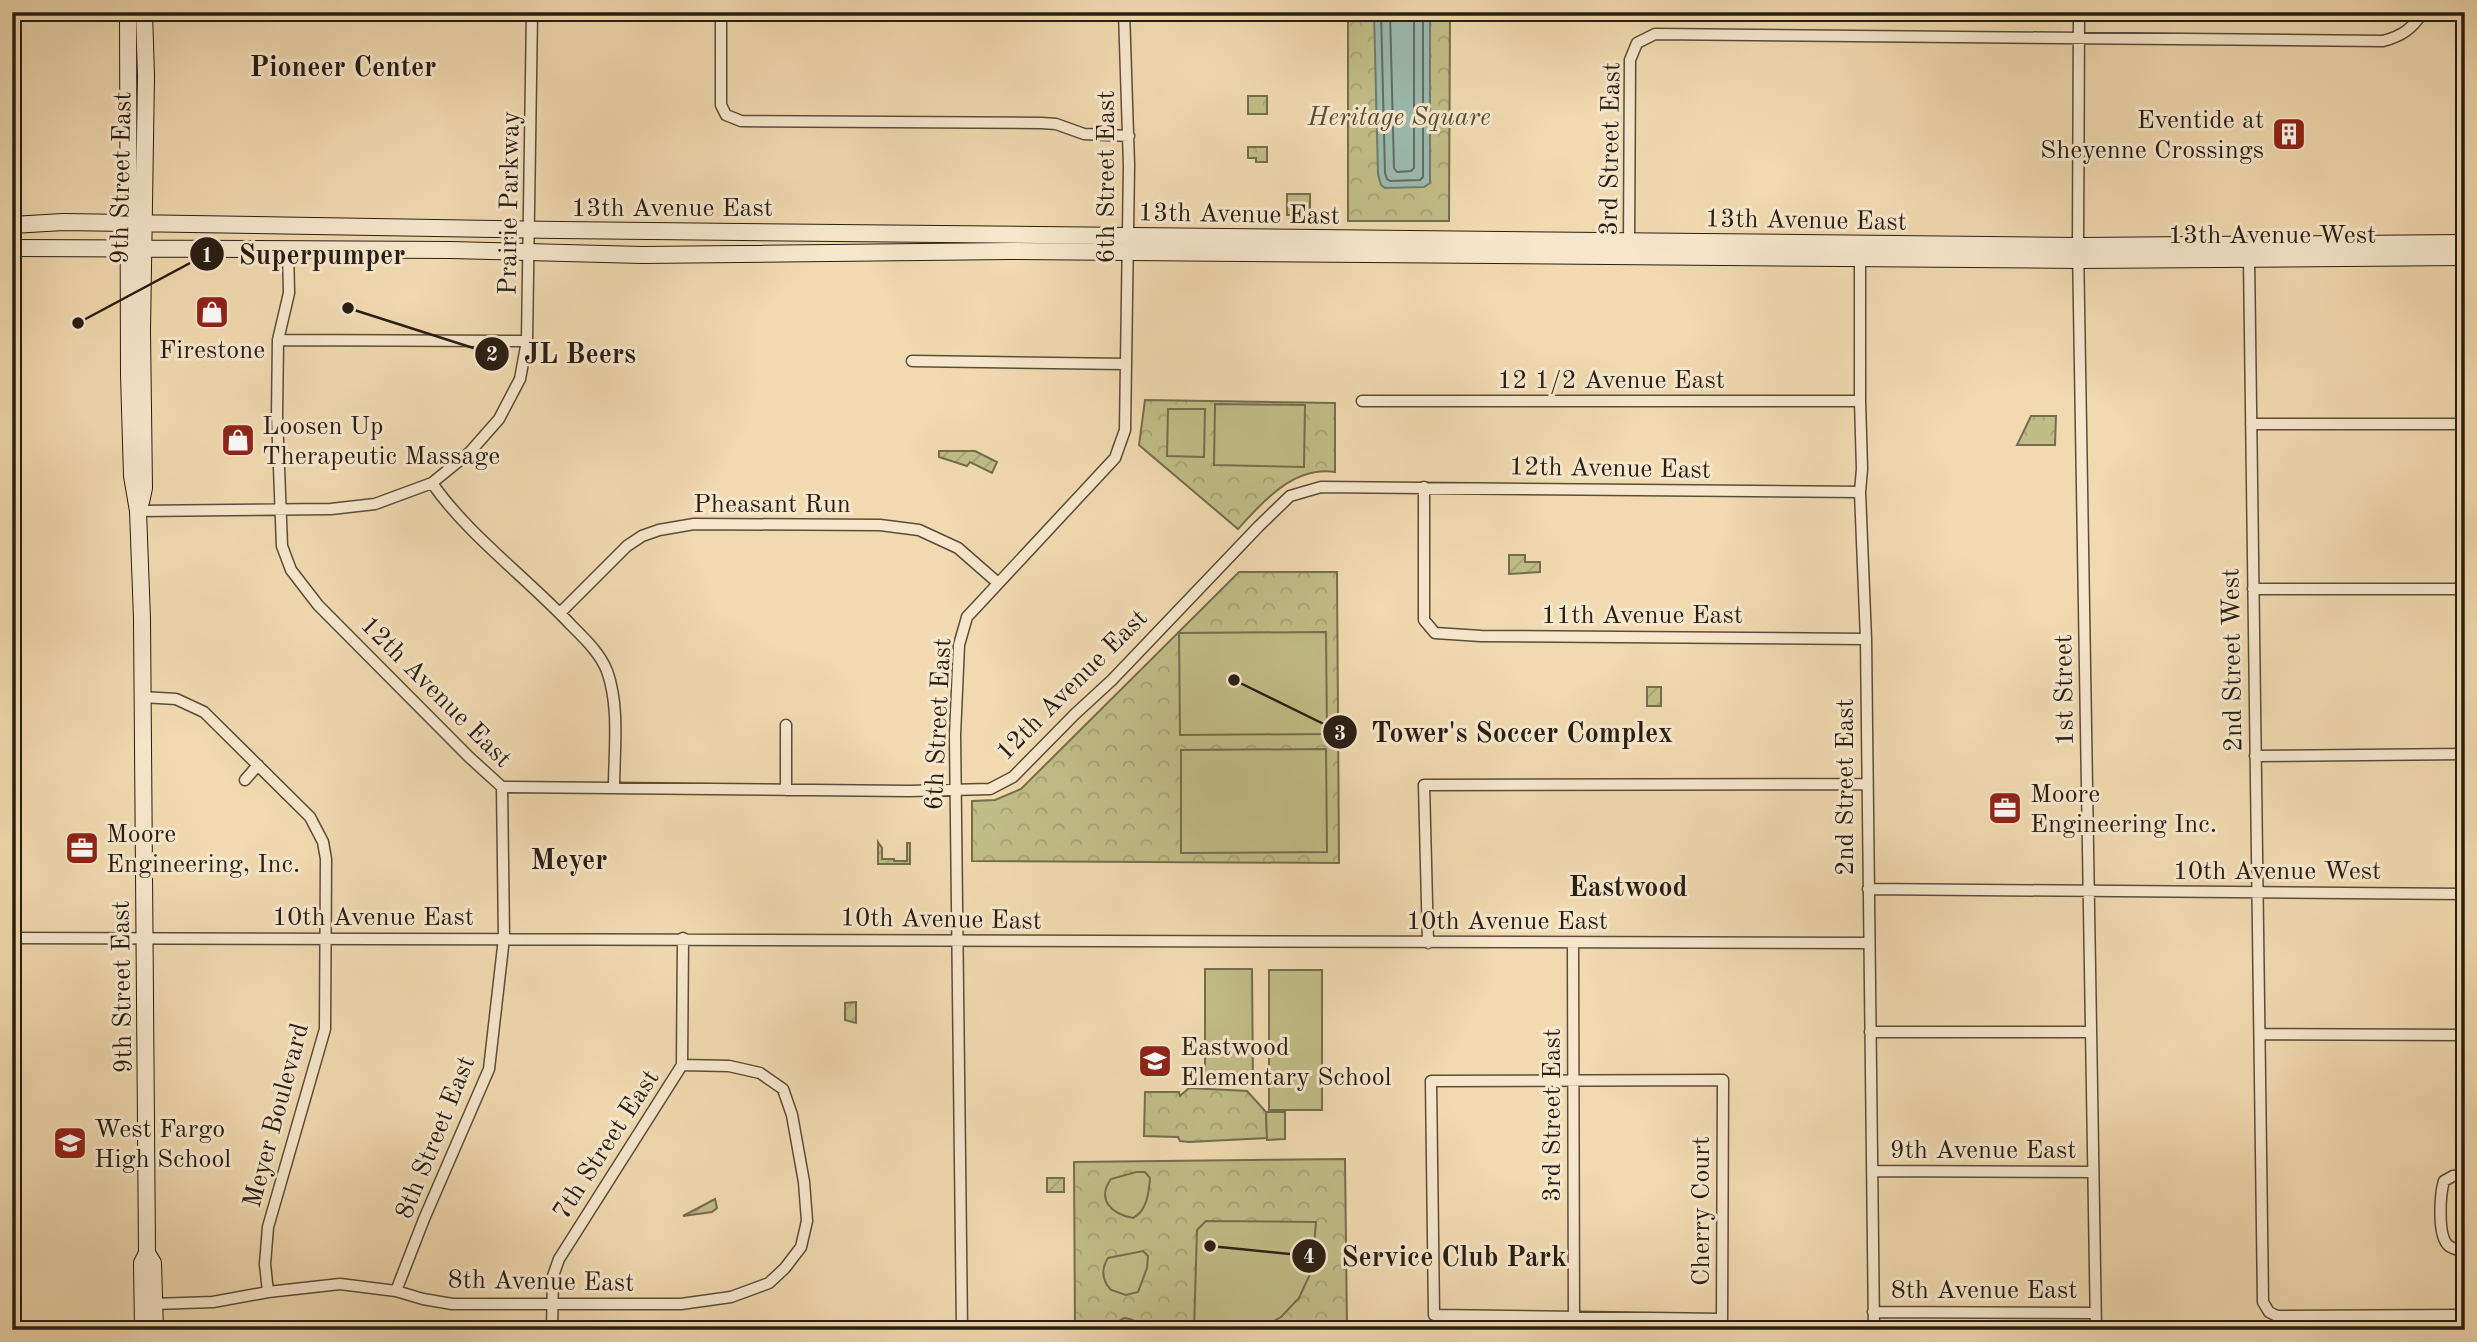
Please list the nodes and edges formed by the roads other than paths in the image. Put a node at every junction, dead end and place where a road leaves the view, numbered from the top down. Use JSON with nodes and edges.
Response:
{"nodes":[{"id":1,"x":128,"y":12,"type":"edge"},
{"id":2,"x":144,"y":12,"type":"edge"},
{"id":3,"x":533,"y":12,"type":"edge"},
{"id":4,"x":721,"y":12,"type":"edge"},
{"id":5,"x":1124,"y":12,"type":"edge"},
{"id":6,"x":2079,"y":12,"type":"edge"},
{"id":7,"x":2423,"y":12,"type":"edge"},
{"id":8,"x":2079,"y":38,"type":"junction"},
{"id":9,"x":1129,"y":136,"type":"junction"},
{"id":10,"x":12,"y":225,"type":"edge"},
{"id":11,"x":127,"y":225,"type":"junction"},
{"id":12,"x":145,"y":225,"type":"junction"},
{"id":13,"x":530,"y":230,"type":"junction"},
{"id":14,"x":2465,"y":243,"type":"edge"},
{"id":15,"x":1128,"y":244,"type":"junction"},
{"id":16,"x":12,"y":248,"type":"edge"},
{"id":17,"x":136,"y":248,"type":"junction"},
{"id":18,"x":288,"y":249,"type":"junction"},
{"id":19,"x":1629,"y":249,"type":"junction"},
{"id":20,"x":1860,"y":251,"type":"junction"},
{"id":21,"x":529,"y":252,"type":"junction"},
{"id":22,"x":2078,"y":253,"type":"junction"},
{"id":23,"x":2465,"y":257,"type":"edge"},
{"id":24,"x":2249,"y":258,"type":"junction"},
{"id":25,"x":278,"y":340,"type":"junction"},
{"id":26,"x":527,"y":341,"type":"junction"},
{"id":27,"x":912,"y":361,"type":"dead end"},
{"id":28,"x":1126,"y":364,"type":"junction"},
{"id":29,"x":1362,"y":401,"type":"dead end"},
{"id":30,"x":1860,"y":401,"type":"junction"},
{"id":31,"x":2251,"y":424,"type":"junction"},
{"id":32,"x":2465,"y":424,"type":"edge"},
{"id":33,"x":432,"y":483,"type":"junction"},
{"id":34,"x":1424,"y":487,"type":"junction"},
{"id":35,"x":1860,"y":492,"type":"junction"},
{"id":36,"x":279,"y":510,"type":"junction"},
{"id":37,"x":138,"y":511,"type":"junction"},
{"id":38,"x":998,"y":583,"type":"junction"},
{"id":39,"x":2253,"y":589,"type":"junction"},
{"id":40,"x":2465,"y":589,"type":"edge"},
{"id":41,"x":560,"y":613,"type":"junction"},
{"id":42,"x":1866,"y":639,"type":"junction"},
{"id":43,"x":142,"y":697,"type":"junction"},
{"id":44,"x":786,"y":725,"type":"dead end"},
{"id":45,"x":2465,"y":754,"type":"edge"},
{"id":46,"x":2255,"y":756,"type":"junction"},
{"id":47,"x":258,"y":765,"type":"junction"},
{"id":48,"x":245,"y":780,"type":"dead end"},
{"id":49,"x":1867,"y":784,"type":"junction"},
{"id":50,"x":502,"y":788,"type":"junction"},
{"id":51,"x":614,"y":788,"type":"junction"},
{"id":52,"x":786,"y":790,"type":"junction"},
{"id":53,"x":955,"y":790,"type":"junction"},
{"id":54,"x":1868,"y":889,"type":"junction"},
{"id":55,"x":2088,"y":891,"type":"junction"},
{"id":56,"x":2258,"y":892,"type":"junction"},
{"id":57,"x":2465,"y":894,"type":"edge"},
{"id":58,"x":12,"y":938,"type":"edge"},
{"id":59,"x":145,"y":938,"type":"junction"},
{"id":60,"x":504,"y":938,"type":"junction"},
{"id":61,"x":683,"y":938,"type":"junction"},
{"id":62,"x":326,"y":940,"type":"junction"},
{"id":63,"x":957,"y":940,"type":"junction"},
{"id":64,"x":1428,"y":943,"type":"junction"},
{"id":65,"x":1573,"y":943,"type":"junction"},
{"id":66,"x":1868,"y":943,"type":"junction"},
{"id":67,"x":1870,"y":1032,"type":"junction"},
{"id":68,"x":2090,"y":1032,"type":"junction"},
{"id":69,"x":2260,"y":1034,"type":"junction"},
{"id":70,"x":2465,"y":1035,"type":"edge"},
{"id":71,"x":682,"y":1065,"type":"junction"},
{"id":72,"x":1574,"y":1081,"type":"junction"},
{"id":73,"x":1872,"y":1171,"type":"junction"},
{"id":74,"x":2092,"y":1172,"type":"junction"},
{"id":75,"x":2465,"y":1175,"type":"edge"},
{"id":76,"x":2465,"y":1252,"type":"edge"},
{"id":77,"x":147,"y":1253,"type":"junction"},
{"id":78,"x":397,"y":1291,"type":"junction"},
{"id":79,"x":268,"y":1292,"type":"junction"},
{"id":80,"x":154,"y":1304,"type":"junction"},
{"id":81,"x":552,"y":1304,"type":"junction"},
{"id":82,"x":1873,"y":1312,"type":"junction"},
{"id":83,"x":2095,"y":1313,"type":"junction"},
{"id":84,"x":2465,"y":1315,"type":"edge"},
{"id":85,"x":1574,"y":1317,"type":"junction"},
{"id":86,"x":143,"y":1330,"type":"edge"},
{"id":87,"x":155,"y":1330,"type":"edge"},
{"id":88,"x":552,"y":1330,"type":"edge"},
{"id":89,"x":962,"y":1330,"type":"edge"},
{"id":90,"x":1574,"y":1330,"type":"edge"},
{"id":91,"x":1874,"y":1330,"type":"edge"},
{"id":92,"x":2096,"y":1330,"type":"edge"}],
"edges":[{"from":1,"to":11,"type":"main road","name":"9th Street East"},
{"from":2,"to":12,"type":"main road","name":"9th Street East"},
{"from":3,"to":13,"type":"street","name":"Prairie Parkway"},
{"from":4,"to":9,"type":"street"},
{"from":5,"to":9,"type":"street","name":"6th Street East"},
{"from":6,"to":8,"type":"street","name":"1st Street"},
{"from":7,"to":8,"type":"street"},
{"from":8,"to":19,"type":"street","name":"3rd Street East"},
{"from":8,"to":22,"type":"street","name":"1st Street"},
{"from":9,"to":15,"type":"street","name":"6th Street East"},
{"from":10,"to":11,"type":"main road","name":"13th Avenue East"},
{"from":11,"to":12,"type":"main road","name":"13th Avenue East"},
{"from":11,"to":17,"type":"main road","name":"9th Street East"},
{"from":12,"to":13,"type":"main road","name":"13th Avenue East"},
{"from":12,"to":17,"type":"main road","name":"9th Street East"},
{"from":13,"to":15,"type":"main road","name":"13th Avenue East"},
{"from":13,"to":21,"type":"street","name":"Prairie Parkway"},
{"from":14,"to":22,"type":"main road","name":"13th Avenue East"},
{"from":15,"to":19,"type":"main road","name":"13th Avenue East"},
{"from":15,"to":21,"type":"main road","name":"13th Avenue East"},
{"from":15,"to":28,"type":"street","name":"6th Street East"},
{"from":16,"to":17,"type":"main road","name":"13th Avenue East"},
{"from":17,"to":18,"type":"main road","name":"13th Avenue East"},
{"from":17,"to":37,"type":"main road","name":"9th Street East"},
{"from":18,"to":21,"type":"main road","name":"13th Avenue East"},
{"from":18,"to":25,"type":"street","name":"12th Avenue East"},
{"from":19,"to":20,"type":"main road","name":"13th Avenue East"},
{"from":20,"to":22,"type":"main road","name":"13th Avenue East"},
{"from":20,"to":30,"type":"street","name":"2nd Street East"},
{"from":21,"to":26,"type":"street","name":"Prairie Parkway"},
{"from":22,"to":24,"type":"main road","name":"13th Avenue West"},
{"from":22,"to":55,"type":"street","name":"1st Street"},
{"from":23,"to":24,"type":"main road","name":"13th Avenue West"},
{"from":24,"to":31,"type":"street","name":"2nd Street West"},
{"from":25,"to":26,"type":"street"},
{"from":25,"to":36,"type":"street","name":"12th Avenue East"},
{"from":26,"to":33,"type":"street","name":"Prairie Parkway"},
{"from":27,"to":28,"type":"street"},
{"from":28,"to":38,"type":"street","name":"6th Street East"},
{"from":29,"to":30,"type":"street","name":"12 1/2 Avenue East"},
{"from":30,"to":35,"type":"street","name":"2nd Street East"},
{"from":31,"to":32,"type":"street"},
{"from":31,"to":39,"type":"street","name":"2nd Street West"},
{"from":33,"to":36,"type":"street","name":"Prairie Parkway"},
{"from":33,"to":41,"type":"street"},
{"from":34,"to":35,"type":"street","name":"12th Avenue East"},
{"from":34,"to":42,"type":"street","name":"11th Avenue East"},
{"from":34,"to":53,"type":"street","name":"12th Avenue East"},
{"from":35,"to":42,"type":"street","name":"2nd Street East"},
{"from":36,"to":37,"type":"street","name":"Prairie Parkway"},
{"from":36,"to":50,"type":"street","name":"12th Avenue East"},
{"from":37,"to":43,"type":"main road","name":"9th Street East"},
{"from":38,"to":41,"type":"street","name":"Pheasant Run"},
{"from":38,"to":53,"type":"street","name":"6th Street East"},
{"from":39,"to":40,"type":"street"},
{"from":39,"to":46,"type":"street","name":"2nd Street West"},
{"from":41,"to":51,"type":"street"},
{"from":42,"to":49,"type":"street","name":"2nd Street East"},
{"from":43,"to":47,"type":"street","name":"Meyer Boulevard"},
{"from":43,"to":59,"type":"main road","name":"9th Street East"},
{"from":44,"to":52,"type":"street"},
{"from":45,"to":46,"type":"street"},
{"from":46,"to":56,"type":"street","name":"2nd Street West"},
{"from":47,"to":48,"type":"street"},
{"from":47,"to":62,"type":"street","name":"Meyer Boulevard"},
{"from":49,"to":54,"type":"street","name":"2nd Street East"},
{"from":49,"to":64,"type":"street"},
{"from":50,"to":51,"type":"street","name":"12th Avenue East"},
{"from":50,"to":60,"type":"street","name":"8th Street East"},
{"from":51,"to":52,"type":"street","name":"12th Avenue East"},
{"from":52,"to":53,"type":"street","name":"12th Avenue East"},
{"from":53,"to":63,"type":"street","name":"6th Street East"},
{"from":54,"to":55,"type":"street"},
{"from":54,"to":66,"type":"street","name":"2nd Street East"},
{"from":55,"to":56,"type":"street","name":"10th Avenue West"},
{"from":55,"to":68,"type":"street","name":"1st Street"},
{"from":56,"to":57,"type":"street","name":"10th Avenue West"},
{"from":56,"to":69,"type":"street","name":"2nd Street West"},
{"from":58,"to":59,"type":"street","name":"10th Avenue East"},
{"from":59,"to":62,"type":"street","name":"10th Avenue East"},
{"from":59,"to":77,"type":"main road","name":"9th Street East"},
{"from":60,"to":61,"type":"street","name":"10th Avenue East"},
{"from":60,"to":62,"type":"street","name":"10th Avenue East"},
{"from":60,"to":78,"type":"street","name":"8th Street East"},
{"from":61,"to":63,"type":"street","name":"10th Avenue East"},
{"from":61,"to":71,"type":"street","name":"7th Street East"},
{"from":62,"to":79,"type":"street","name":"Meyer Boulevard"},
{"from":63,"to":64,"type":"street","name":"10th Avenue East"},
{"from":63,"to":89,"type":"street","name":"6th Street East"},
{"from":64,"to":65,"type":"street","name":"10th Avenue East"},
{"from":65,"to":66,"type":"street","name":"10th Avenue East"},
{"from":65,"to":72,"type":"street","name":"3rd Street East"},
{"from":66,"to":67,"type":"street","name":"2nd Street East"},
{"from":67,"to":68,"type":"street"},
{"from":67,"to":73,"type":"street","name":"2nd Street East"},
{"from":68,"to":74,"type":"street","name":"1st Street"},
{"from":69,"to":70,"type":"street"},
{"from":69,"to":84,"type":"street","name":"2nd Street West"},
{"from":71,"to":81,"type":"street","name":"7th Street East"},
{"from":71,"to":81,"type":"street","name":"8th Avenue East"},
{"from":72,"to":85,"type":"street","name":"3rd Street East"},
{"from":72,"to":85,"type":"street"},
{"from":72,"to":85,"type":"street","name":"Cherry Court"},
{"from":73,"to":74,"type":"street","name":"9th Avenue East"},
{"from":73,"to":82,"type":"street","name":"2nd Street East"},
{"from":74,"to":83,"type":"street","name":"1st Street"},
{"from":75,"to":76,"type":"street"},
{"from":77,"to":80,"type":"main road","name":"9th Street East"},
{"from":77,"to":86,"type":"main road","name":"9th Street East"},
{"from":78,"to":79,"type":"street","name":"8th Avenue East"},
{"from":78,"to":81,"type":"street","name":"8th Avenue East"},
{"from":79,"to":80,"type":"street","name":"8th Avenue East"},
{"from":80,"to":87,"type":"main road","name":"9th Street East"},
{"from":81,"to":88,"type":"street","name":"7th Street East"},
{"from":82,"to":83,"type":"street","name":"8th Avenue East"},
{"from":82,"to":91,"type":"street","name":"2nd Street East"},
{"from":83,"to":92,"type":"street","name":"1st Street"},
{"from":85,"to":90,"type":"street","name":"3rd Street East"}]}
